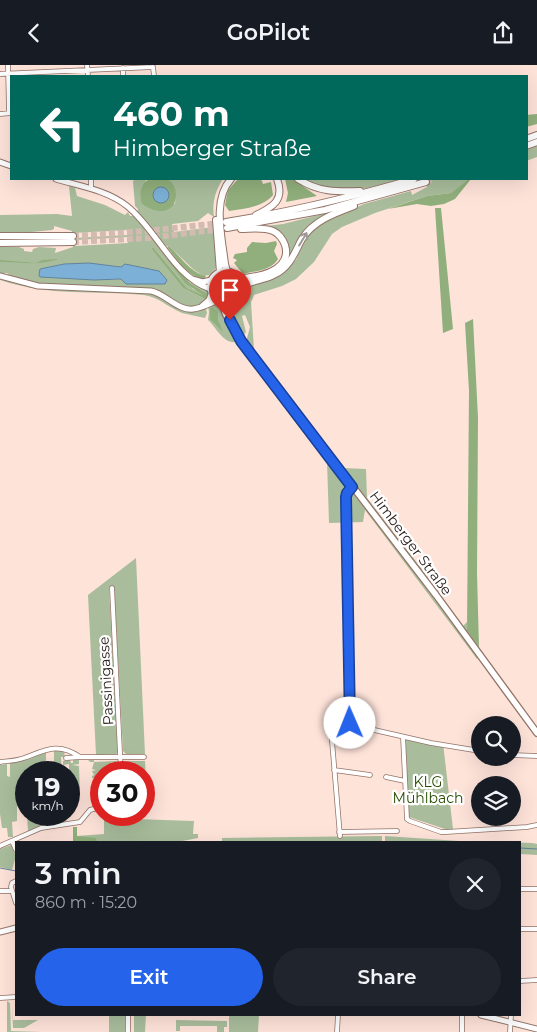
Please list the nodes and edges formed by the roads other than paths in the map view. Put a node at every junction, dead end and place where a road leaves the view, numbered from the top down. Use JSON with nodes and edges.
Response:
{"nodes":[{"id":1,"x":8,"y":65,"type":"edge"},
{"id":2,"x":153,"y":66,"type":"edge"},
{"id":3,"x":87,"y":67,"type":"edge"},
{"id":4,"x":123,"y":68,"type":"junction"},
{"id":5,"x":8,"y":73,"type":"junction"},
{"id":6,"x":0,"y":74,"type":"edge"},
{"id":7,"x":123,"y":75,"type":"edge"},
{"id":8,"x":0,"y":113,"type":"edge"},
{"id":9,"x":10,"y":113,"type":"edge"},
{"id":10,"x":91,"y":180,"type":"edge"},
{"id":11,"x":224,"y":180,"type":"edge"},
{"id":12,"x":230,"y":180,"type":"edge"},
{"id":13,"x":277,"y":180,"type":"edge"},
{"id":14,"x":300,"y":180,"type":"edge"},
{"id":15,"x":411,"y":180,"type":"edge"},
{"id":16,"x":68,"y":181,"type":"edge"},
{"id":17,"x":426,"y":182,"type":"dead end"},
{"id":18,"x":92,"y":189,"type":"junction"},
{"id":19,"x":376,"y":193,"type":"junction"},
{"id":20,"x":249,"y":218,"type":"junction"},
{"id":21,"x":228,"y":226,"type":"junction"},
{"id":22,"x":0,"y":236,"type":"edge"},
{"id":23,"x":0,"y":243,"type":"edge"},
{"id":24,"x":223,"y":272,"type":"junction"},
{"id":25,"x":0,"y":276,"type":"edge"},
{"id":26,"x":192,"y":279,"type":"junction"},
{"id":27,"x":238,"y":279,"type":"junction"},
{"id":28,"x":211,"y":280,"type":"junction"},
{"id":29,"x":240,"y":287,"type":"junction"},
{"id":30,"x":211,"y":291,"type":"junction"},
{"id":31,"x":220,"y":301,"type":"junction"},
{"id":32,"x":230,"y":301,"type":"junction"},
{"id":33,"x":200,"y":308,"type":"junction"},
{"id":34,"x":230,"y":320,"type":"junction"},
{"id":35,"x":352,"y":487,"type":"junction"},
{"id":36,"x":112,"y":588,"type":"dead end"},
{"id":37,"x":347,"y":726,"type":"junction"},
{"id":38,"x":537,"y":733,"type":"edge"},
{"id":39,"x":403,"y":737,"type":"junction"},
{"id":40,"x":471,"y":749,"type":"edge"},
{"id":41,"x":521,"y":755,"type":"edge"},
{"id":42,"x":537,"y":755,"type":"edge"},
{"id":43,"x":80,"y":757,"type":"junction"},
{"id":44,"x":144,"y":757,"type":"dead end"},
{"id":45,"x":66,"y":758,"type":"dead end"},
{"id":46,"x":121,"y":758,"type":"junction"},
{"id":47,"x":0,"y":762,"type":"edge"},
{"id":48,"x":334,"y":770,"type":"junction"},
{"id":49,"x":370,"y":775,"type":"dead end"},
{"id":50,"x":386,"y":777,"type":"dead end"},
{"id":51,"x":406,"y":781,"type":"junction"},
{"id":52,"x":90,"y":810,"type":"edge"},
{"id":53,"x":537,"y":825,"type":"edge"},
{"id":54,"x":398,"y":831,"type":"dead end"},
{"id":55,"x":12,"y":841,"type":"junction"},
{"id":56,"x":1,"y":845,"type":"edge"},
{"id":57,"x":15,"y":848,"type":"edge"},
{"id":58,"x":15,"y":882,"type":"edge"},
{"id":59,"x":521,"y":889,"type":"edge"},
{"id":60,"x":537,"y":889,"type":"edge"},
{"id":61,"x":0,"y":891,"type":"edge"},
{"id":62,"x":12,"y":891,"type":"junction"},
{"id":63,"x":15,"y":900,"type":"edge"},
{"id":64,"x":15,"y":928,"type":"edge"},
{"id":65,"x":521,"y":929,"type":"edge"},
{"id":66,"x":537,"y":929,"type":"edge"},
{"id":67,"x":0,"y":932,"type":"edge"},
{"id":68,"x":537,"y":980,"type":"edge"},
{"id":69,"x":521,"y":981,"type":"edge"},
{"id":70,"x":15,"y":997,"type":"edge"},
{"id":71,"x":0,"y":998,"type":"edge"},
{"id":72,"x":128,"y":1016,"type":"edge"},
{"id":73,"x":338,"y":1016,"type":"edge"},
{"id":74,"x":462,"y":1016,"type":"edge"},
{"id":75,"x":486,"y":1016,"type":"edge"},
{"id":76,"x":510,"y":1016,"type":"edge"},
{"id":77,"x":510,"y":1023,"type":"junction"},
{"id":78,"x":537,"y":1029,"type":"edge"},
{"id":79,"x":128,"y":1032,"type":"edge"},
{"id":80,"x":337,"y":1032,"type":"edge"},
{"id":81,"x":462,"y":1032,"type":"edge"},
{"id":82,"x":510,"y":1032,"type":"edge"}],
"edges":[{"from":1,"to":5,"type":"street"},
{"from":2,"to":4,"type":"street"},
{"from":3,"to":4,"type":"street"},
{"from":3,"to":5,"type":"street"},
{"from":4,"to":7,"type":"street"},
{"from":5,"to":6,"type":"street"},
{"from":5,"to":9,"type":"street"},
{"from":8,"to":9,"type":"street"},
{"from":10,"to":18,"type":"street"},
{"from":11,"to":24,"type":"highway"},
{"from":12,"to":24,"type":"highway"},
{"from":13,"to":20,"type":"highway"},
{"from":14,"to":19,"type":"highway"},
{"from":15,"to":19,"type":"highway"},
{"from":16,"to":18,"type":"main road"},
{"from":17,"to":19,"type":"highway"},
{"from":18,"to":26,"type":"main road"},
{"from":19,"to":20,"type":"highway"},
{"from":19,"to":21,"type":"highway"},
{"from":29,"to":19,"type":"highway","one_way":true},
{"from":20,"to":21,"type":"highway"},
{"from":21,"to":27,"type":"highway"},
{"from":22,"to":23,"type":"highway"},
{"from":24,"to":27,"type":"main road"},
{"from":24,"to":28,"type":"main road"},
{"from":25,"to":33,"type":"main road"},
{"from":26,"to":28,"type":"main road"},
{"from":26,"to":30,"type":"main road"},
{"from":27,"to":29,"type":"main road"},
{"from":28,"to":30,"type":"main road"},
{"from":29,"to":32,"type":"main road"},
{"from":30,"to":31,"type":"main road"},
{"from":30,"to":33,"type":"main road"},
{"from":31,"to":32,"type":"main road"},
{"from":31,"to":33,"type":"main road"},
{"from":31,"to":34,"type":"main road","name":"Himberger Straße"},
{"from":32,"to":34,"type":"main road","name":"Himberger Straße"},
{"from":34,"to":35,"type":"main road","name":"Himberger Straße"},
{"from":35,"to":37,"type":"street"},
{"from":35,"to":38,"type":"main road","name":"Himberger Straße"},
{"from":36,"to":46,"type":"street","name":"Passinigasse"},
{"from":37,"to":39,"type":"street"},
{"from":37,"to":48,"type":"street"},
{"from":39,"to":40,"type":"street"},
{"from":39,"to":51,"type":"street"},
{"from":41,"to":42,"type":"street"},
{"from":43,"to":45,"type":"street"},
{"from":43,"to":46,"type":"street"},
{"from":43,"to":47,"type":"street"},
{"from":44,"to":46,"type":"street"},
{"from":48,"to":49,"type":"street"},
{"from":48,"to":54,"type":"street"},
{"from":50,"to":51,"type":"street"},
{"from":51,"to":53,"type":"street"},
{"from":52,"to":55,"type":"street"},
{"from":55,"to":56,"type":"street"},
{"from":55,"to":57,"type":"street"},
{"from":58,"to":62,"type":"street"},
{"from":59,"to":60,"type":"street"},
{"from":61,"to":62,"type":"street"},
{"from":62,"to":63,"type":"street"},
{"from":64,"to":67,"type":"main road"},
{"from":65,"to":66,"type":"street"},
{"from":68,"to":69,"type":"street"},
{"from":70,"to":71,"type":"street"},
{"from":72,"to":79,"type":"street"},
{"from":73,"to":80,"type":"street"},
{"from":74,"to":81,"type":"street"},
{"from":75,"to":77,"type":"main road"},
{"from":76,"to":77,"type":"street"},
{"from":77,"to":78,"type":"main road"},
{"from":77,"to":82,"type":"street"}]}
